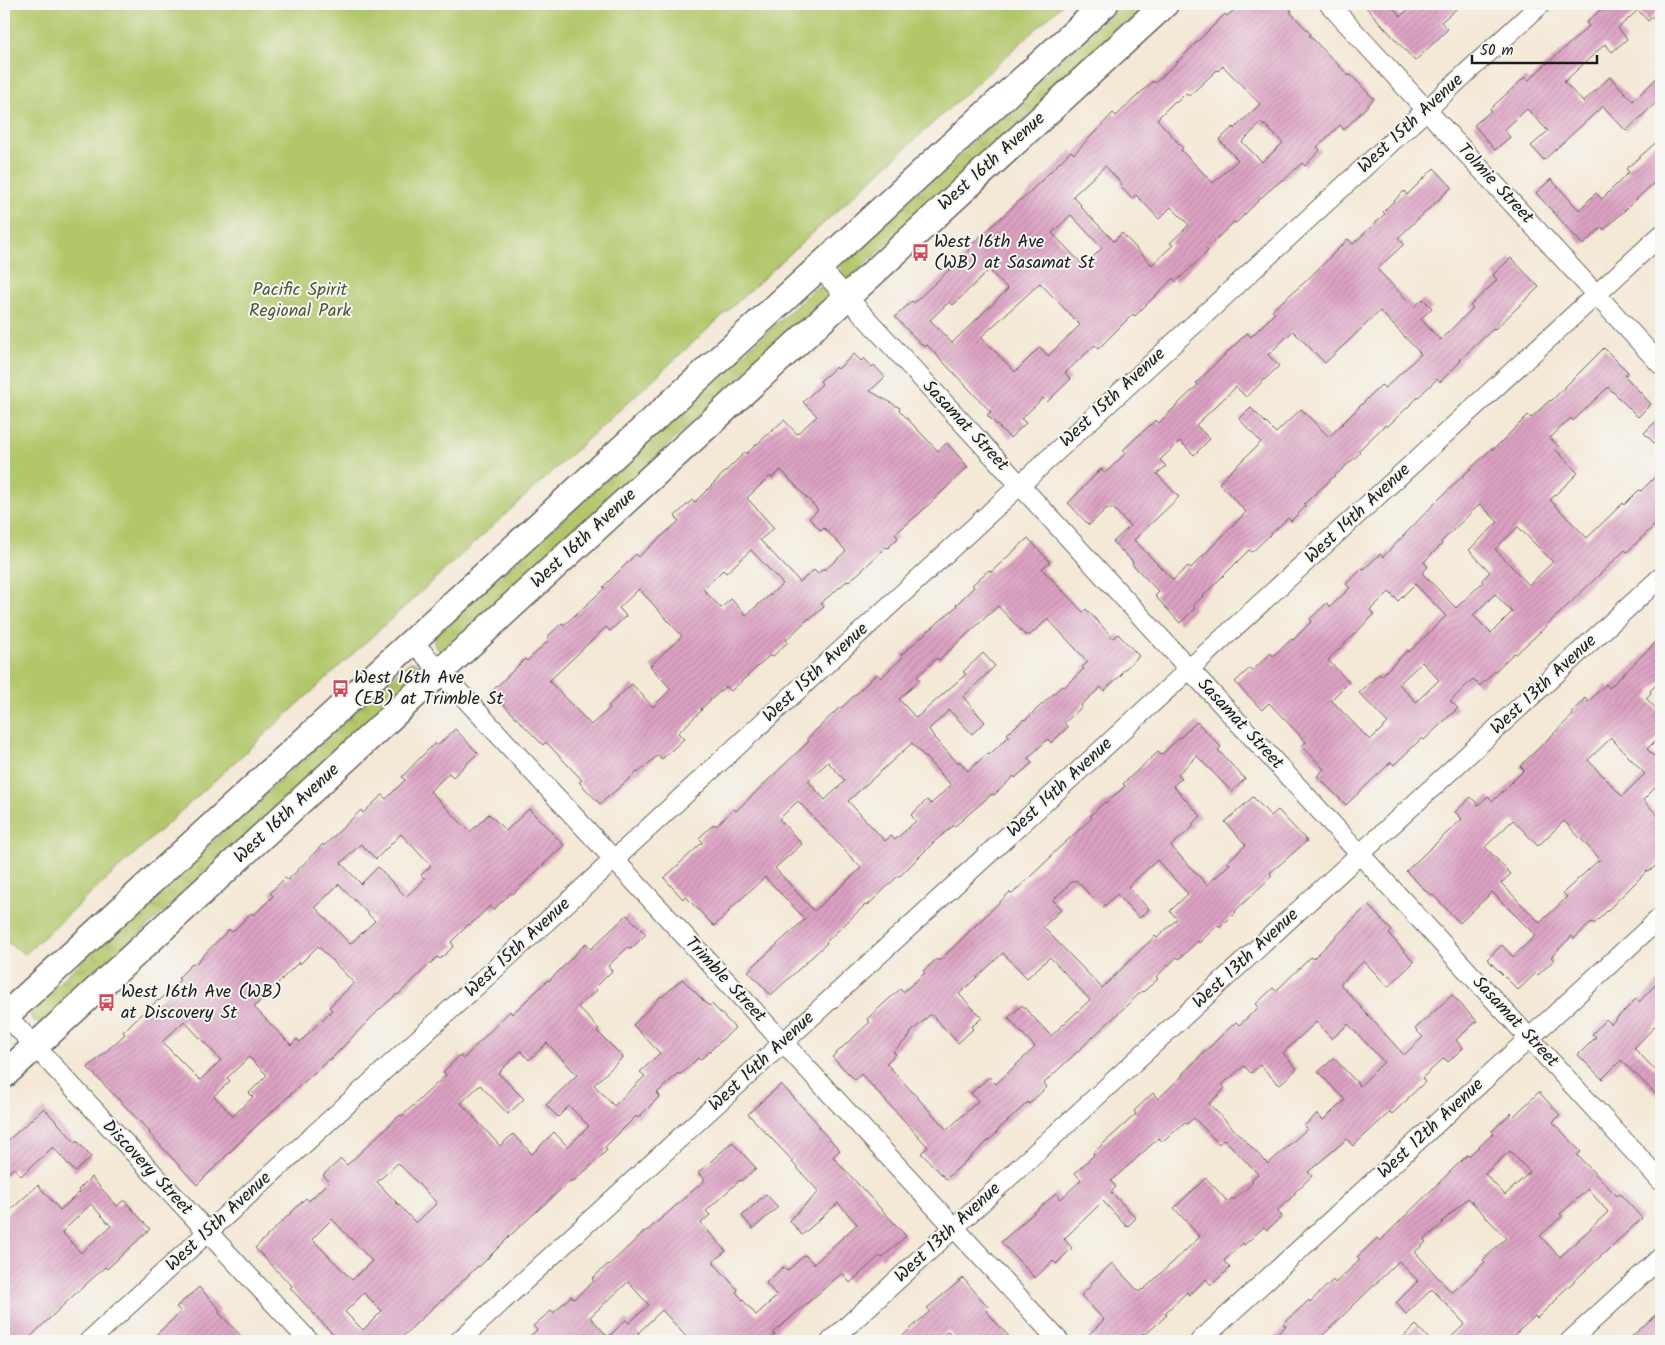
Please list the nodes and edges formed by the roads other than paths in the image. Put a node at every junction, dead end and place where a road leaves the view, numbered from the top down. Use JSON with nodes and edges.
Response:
{"nodes":[{"id":1,"x":1105,"y":4,"type":"edge"},
{"id":2,"x":1166,"y":4,"type":"edge"},
{"id":3,"x":1329,"y":4,"type":"edge"},
{"id":4,"x":1541,"y":4,"type":"edge"},
{"id":5,"x":1426,"y":109,"type":"junction"},
{"id":6,"x":1661,"y":235,"type":"edge"},
{"id":7,"x":819,"y":267,"type":"junction"},
{"id":8,"x":1597,"y":294,"type":"junction"},
{"id":9,"x":846,"y":296,"type":"junction"},
{"id":10,"x":1661,"y":365,"type":"edge"},
{"id":11,"x":1019,"y":485,"type":"junction"},
{"id":12,"x":1661,"y":577,"type":"edge"},
{"id":13,"x":412,"y":641,"type":"junction"},
{"id":14,"x":1190,"y":669,"type":"junction"},
{"id":15,"x":441,"y":672,"type":"junction"},
{"id":16,"x":1360,"y":854,"type":"junction"},
{"id":17,"x":614,"y":860,"type":"junction"},
{"id":18,"x":1661,"y":917,"type":"edge"},
{"id":19,"x":5,"y":1015,"type":"edge"},
{"id":20,"x":1530,"y":1038,"type":"junction"},
{"id":21,"x":783,"y":1043,"type":"junction"},
{"id":22,"x":36,"y":1046,"type":"junction"},
{"id":23,"x":4,"y":1075,"type":"edge"},
{"id":24,"x":1661,"y":1181,"type":"edge"},
{"id":25,"x":954,"y":1228,"type":"junction"},
{"id":26,"x":207,"y":1233,"type":"junction"},
{"id":27,"x":1661,"y":1258,"type":"edge"},
{"id":28,"x":89,"y":1341,"type":"edge"},
{"id":29,"x":308,"y":1341,"type":"edge"},
{"id":30,"x":459,"y":1341,"type":"edge"},
{"id":31,"x":831,"y":1341,"type":"edge"},
{"id":32,"x":1059,"y":1341,"type":"edge"},
{"id":33,"x":1200,"y":1341,"type":"edge"},
{"id":34,"x":1570,"y":1341,"type":"edge"}],
"edges":[{"from":1,"to":7,"type":"main road"},
{"from":2,"to":9,"type":"main road","name":"West 16th Avenue"},
{"from":3,"to":5,"type":"street","name":"Tolmie Street"},
{"from":4,"to":5,"type":"street","name":"West 15th Avenue"},
{"from":5,"to":8,"type":"street","name":"Tolmie Street"},
{"from":5,"to":11,"type":"street","name":"West 15th Avenue"},
{"from":6,"to":8,"type":"street","name":"West 14th Avenue"},
{"from":7,"to":9,"type":"street","name":"Sasamat Street"},
{"from":7,"to":13,"type":"main road"},
{"from":8,"to":10,"type":"street","name":"Tolmie Street"},
{"from":8,"to":14,"type":"street","name":"West 14th Avenue"},
{"from":9,"to":11,"type":"street","name":"Sasamat Street"},
{"from":9,"to":15,"type":"main road","name":"West 16th Avenue"},
{"from":11,"to":14,"type":"street","name":"Sasamat Street"},
{"from":11,"to":17,"type":"street","name":"West 15th Avenue"},
{"from":12,"to":16,"type":"street","name":"West 13th Avenue"},
{"from":13,"to":15,"type":"street","name":"Trimble Street"},
{"from":13,"to":19,"type":"main road"},
{"from":14,"to":16,"type":"street","name":"Sasamat Street"},
{"from":14,"to":21,"type":"street","name":"West 14th Avenue"},
{"from":15,"to":17,"type":"street","name":"Trimble Street"},
{"from":15,"to":22,"type":"main road","name":"West 16th Avenue"},
{"from":16,"to":20,"type":"street","name":"Sasamat Street"},
{"from":16,"to":25,"type":"street","name":"West 13th Avenue"},
{"from":17,"to":21,"type":"street","name":"Trimble Street"},
{"from":17,"to":26,"type":"street","name":"West 15th Avenue"},
{"from":18,"to":20,"type":"street","name":"West 12th Avenue"},
{"from":19,"to":22,"type":"street","name":"Discovery Street"},
{"from":20,"to":24,"type":"street","name":"Sasamat Street"},
{"from":20,"to":33,"type":"street","name":"West 12th Avenue"},
{"from":21,"to":25,"type":"street","name":"Trimble Street"},
{"from":21,"to":30,"type":"street","name":"West 14th Avenue"},
{"from":22,"to":23,"type":"main road","name":"West 16th Avenue"},
{"from":22,"to":26,"type":"street","name":"Discovery Street"},
{"from":25,"to":31,"type":"street","name":"West 13th Avenue"},
{"from":25,"to":32,"type":"street","name":"Trimble Street"},
{"from":26,"to":28,"type":"street","name":"West 15th Avenue"},
{"from":26,"to":29,"type":"street","name":"Discovery Street"},
{"from":27,"to":34,"type":"street"}]}
